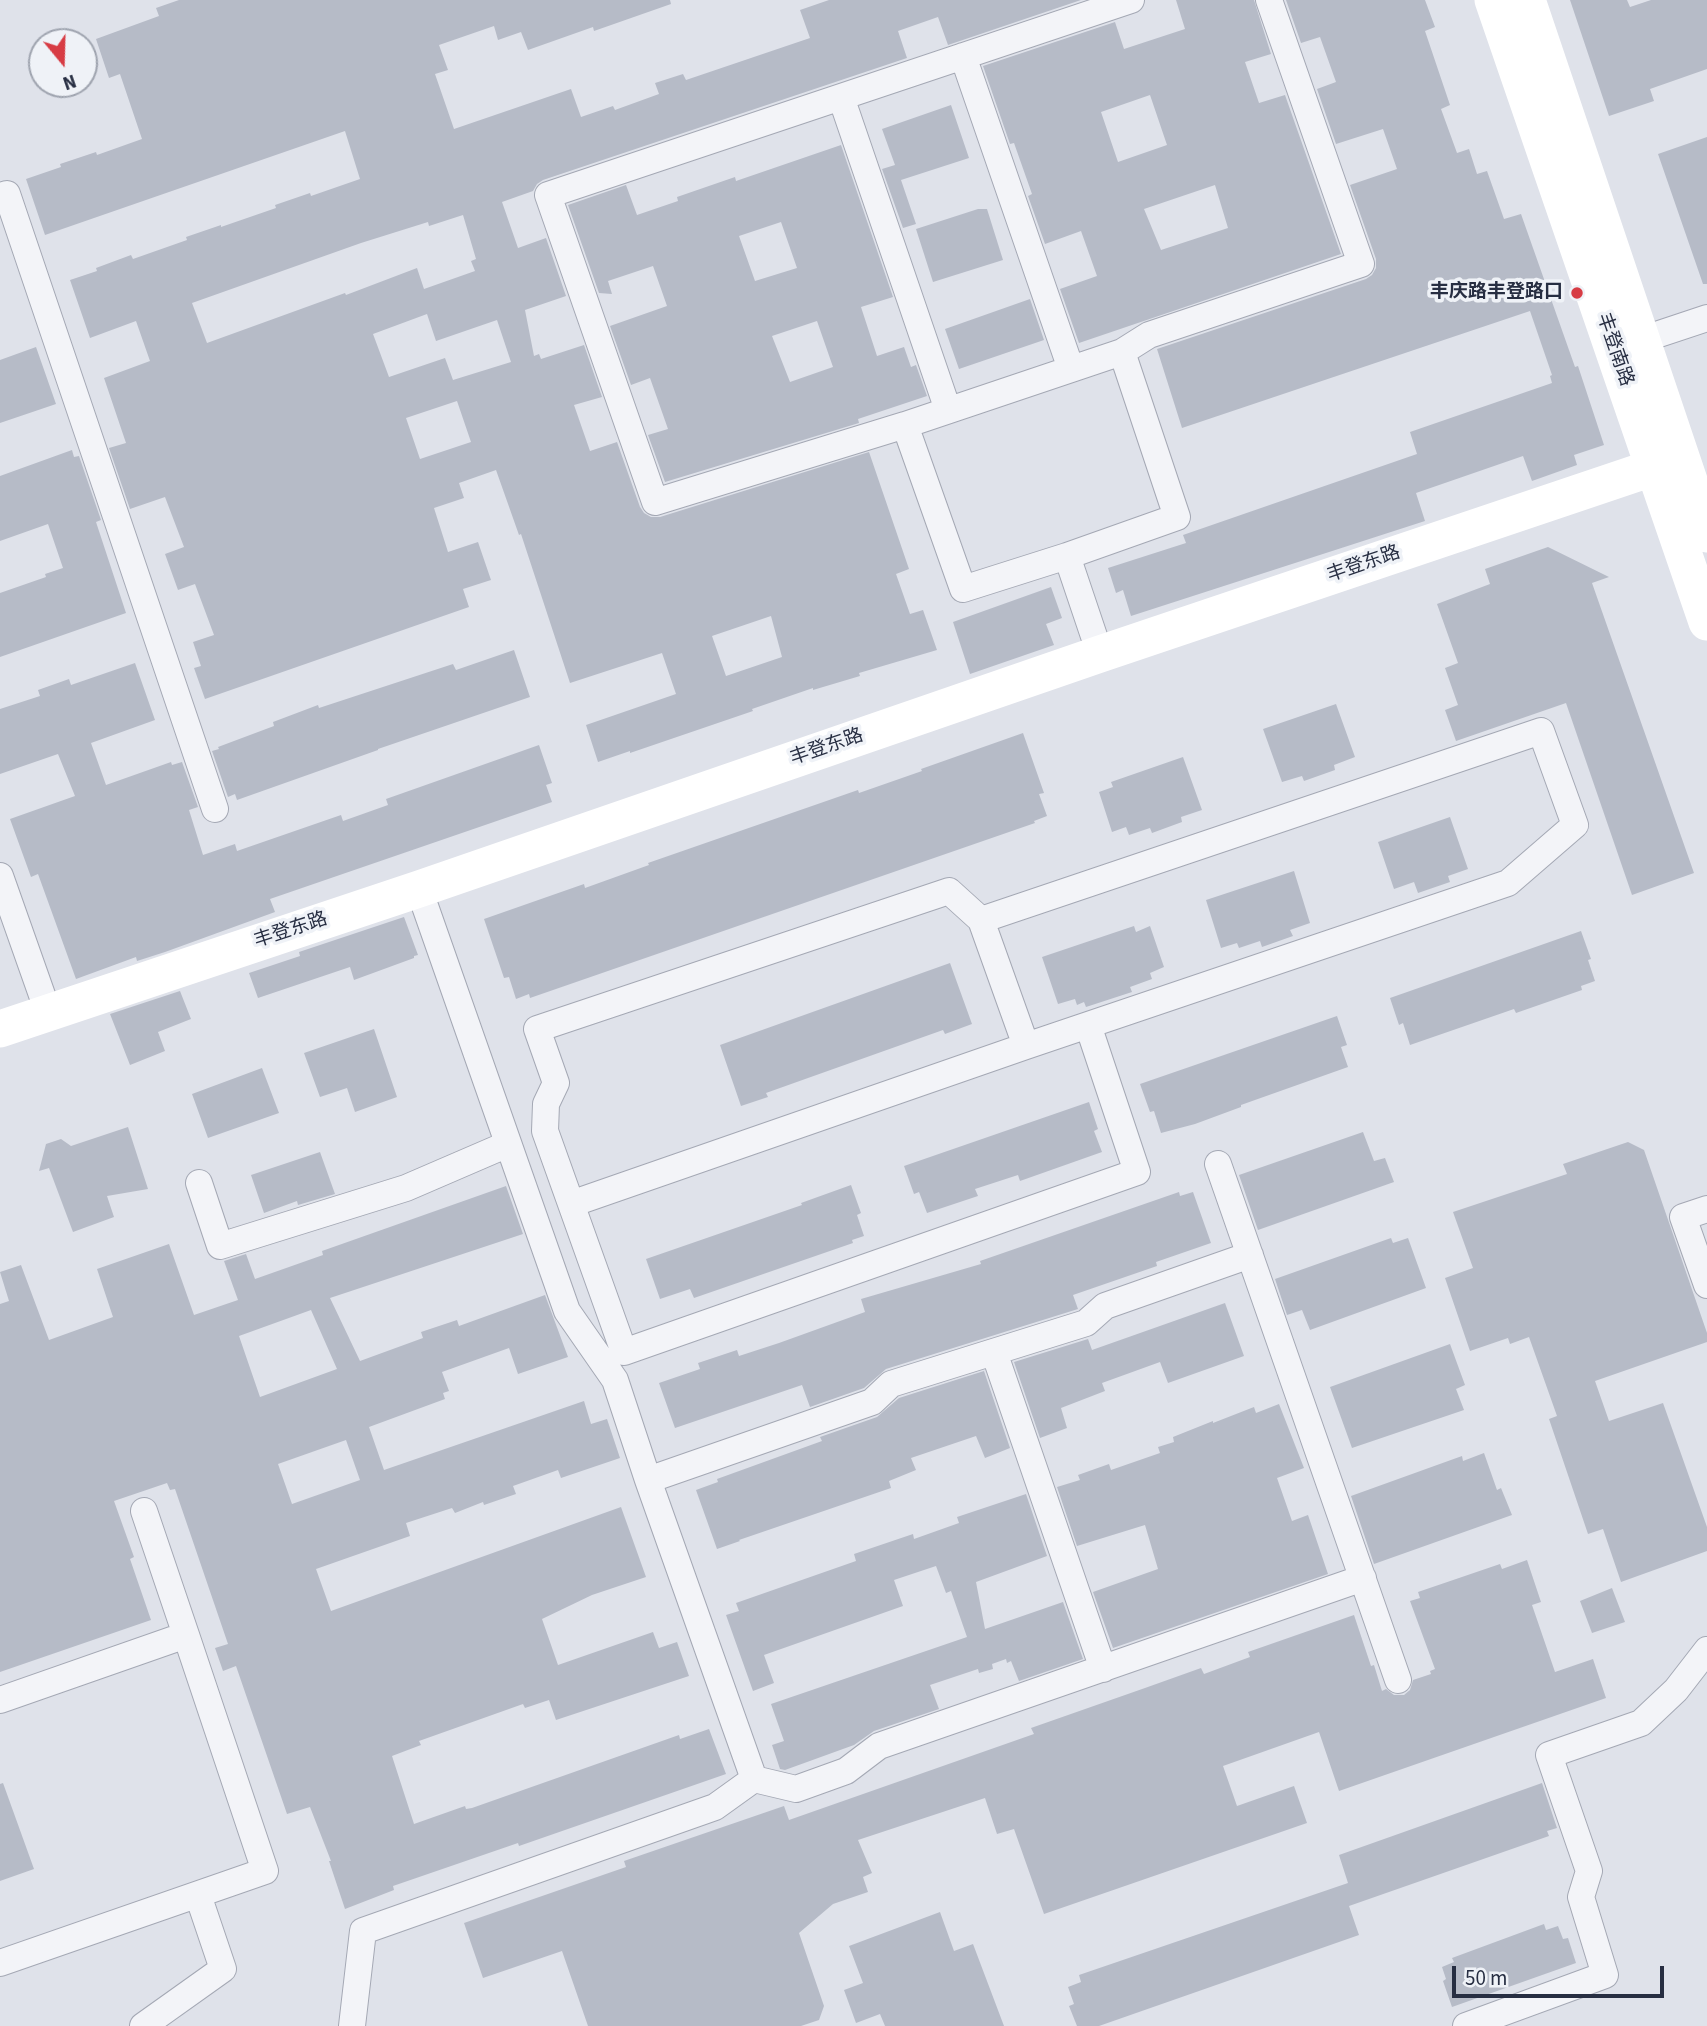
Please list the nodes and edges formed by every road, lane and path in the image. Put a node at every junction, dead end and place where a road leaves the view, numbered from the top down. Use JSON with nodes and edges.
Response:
{"nodes":[{"id":1,"x":1131,"y":0,"type":"edge"},
{"id":2,"x":1269,"y":0,"type":"edge"},
{"id":3,"x":1493,"y":0,"type":"edge"},
{"id":4,"x":1527,"y":0,"type":"edge"},
{"id":5,"x":964,"y":56,"type":"junction"},
{"id":6,"x":841,"y":97,"type":"junction"},
{"id":7,"x":0,"y":196,"type":"edge"},
{"id":8,"x":1707,"y":318,"type":"edge"},
{"id":9,"x":1642,"y":340,"type":"junction"},
{"id":10,"x":1122,"y":352,"type":"junction"},
{"id":11,"x":1071,"y":369,"type":"junction"},
{"id":12,"x":948,"y":410,"type":"junction"},
{"id":13,"x":905,"y":425,"type":"junction"},
{"id":14,"x":1655,"y":467,"type":"junction"},
{"id":15,"x":1707,"y":534,"type":"edge"},
{"id":16,"x":1068,"y":556,"type":"junction"},
{"id":17,"x":1707,"y":622,"type":"edge"},
{"id":18,"x":1100,"y":654,"type":"junction"},
{"id":19,"x":215,"y":809,"type":"dead end"},
{"id":20,"x":0,"y":876,"type":"edge"},
{"id":21,"x":419,"y":889,"type":"junction"},
{"id":22,"x":981,"y":920,"type":"junction"},
{"id":23,"x":48,"y":1012,"type":"junction"},
{"id":24,"x":1088,"y":1025,"type":"junction"},
{"id":25,"x":0,"y":1029,"type":"edge"},
{"id":26,"x":1026,"y":1046,"type":"junction"},
{"id":27,"x":508,"y":1144,"type":"junction"},
{"id":28,"x":1218,"y":1164,"type":"dead end"},
{"id":29,"x":199,"y":1183,"type":"dead end"},
{"id":30,"x":571,"y":1204,"type":"junction"},
{"id":31,"x":1707,"y":1209,"type":"edge"},
{"id":32,"x":1250,"y":1255,"type":"junction"},
{"id":33,"x":1707,"y":1285,"type":"edge"},
{"id":34,"x":994,"y":1352,"type":"junction"},
{"id":35,"x":648,"y":1480,"type":"junction"},
{"id":36,"x":144,"y":1511,"type":"dead end"},
{"id":37,"x":1363,"y":1578,"type":"junction"},
{"id":38,"x":186,"y":1635,"type":"junction"},
{"id":39,"x":1707,"y":1650,"type":"edge"},
{"id":40,"x":1103,"y":1669,"type":"junction"},
{"id":41,"x":1398,"y":1680,"type":"dead end"},
{"id":42,"x":0,"y":1700,"type":"edge"},
{"id":43,"x":754,"y":1779,"type":"junction"},
{"id":44,"x":198,"y":1895,"type":"junction"},
{"id":45,"x":0,"y":1963,"type":"edge"},
{"id":46,"x":143,"y":2026,"type":"edge"},
{"id":47,"x":352,"y":2026,"type":"edge"},
{"id":48,"x":1466,"y":2026,"type":"edge"}],
"edges":[{"from":1,"to":5,"type":"street"},
{"from":2,"to":10,"type":"street"},
{"from":3,"to":14,"type":"street","name":"丰登南路"},
{"from":4,"to":9,"type":"street","name":"丰登南路"},
{"from":5,"to":6,"type":"street"},
{"from":5,"to":11,"type":"street"},
{"from":6,"to":12,"type":"street"},
{"from":6,"to":13,"type":"street"},
{"from":7,"to":19,"type":"street"},
{"from":8,"to":9,"type":"street"},
{"from":9,"to":15,"type":"street","name":"丰登南路"},
{"from":10,"to":11,"type":"street"},
{"from":10,"to":16,"type":"street"},
{"from":11,"to":12,"type":"street"},
{"from":12,"to":13,"type":"street"},
{"from":13,"to":16,"type":"street"},
{"from":14,"to":17,"type":"street","name":"丰登南路"},
{"from":14,"to":18,"type":"street","name":"丰登东路"},
{"from":16,"to":18,"type":"street"},
{"from":18,"to":21,"type":"street","name":"丰登东路"},
{"from":20,"to":23,"type":"street"},
{"from":21,"to":23,"type":"street","name":"丰登东路"},
{"from":21,"to":27,"type":"street"},
{"from":22,"to":24,"type":"street"},
{"from":22,"to":26,"type":"street"},
{"from":22,"to":30,"type":"street"},
{"from":23,"to":25,"type":"street","name":"丰登东路"},
{"from":24,"to":26,"type":"street"},
{"from":24,"to":30,"type":"street"},
{"from":26,"to":30,"type":"street"},
{"from":27,"to":29,"type":"street"},
{"from":27,"to":35,"type":"street"},
{"from":28,"to":32,"type":"street"},
{"from":31,"to":33,"type":"street"},
{"from":32,"to":34,"type":"street"},
{"from":32,"to":37,"type":"street"},
{"from":34,"to":35,"type":"street"},
{"from":34,"to":40,"type":"street"},
{"from":35,"to":43,"type":"street"},
{"from":36,"to":38,"type":"street"},
{"from":37,"to":40,"type":"street"},
{"from":37,"to":41,"type":"street"},
{"from":38,"to":42,"type":"street"},
{"from":38,"to":44,"type":"street"},
{"from":39,"to":48,"type":"street"},
{"from":40,"to":43,"type":"street"},
{"from":43,"to":47,"type":"street"},
{"from":44,"to":45,"type":"street"},
{"from":44,"to":46,"type":"street"}]}
